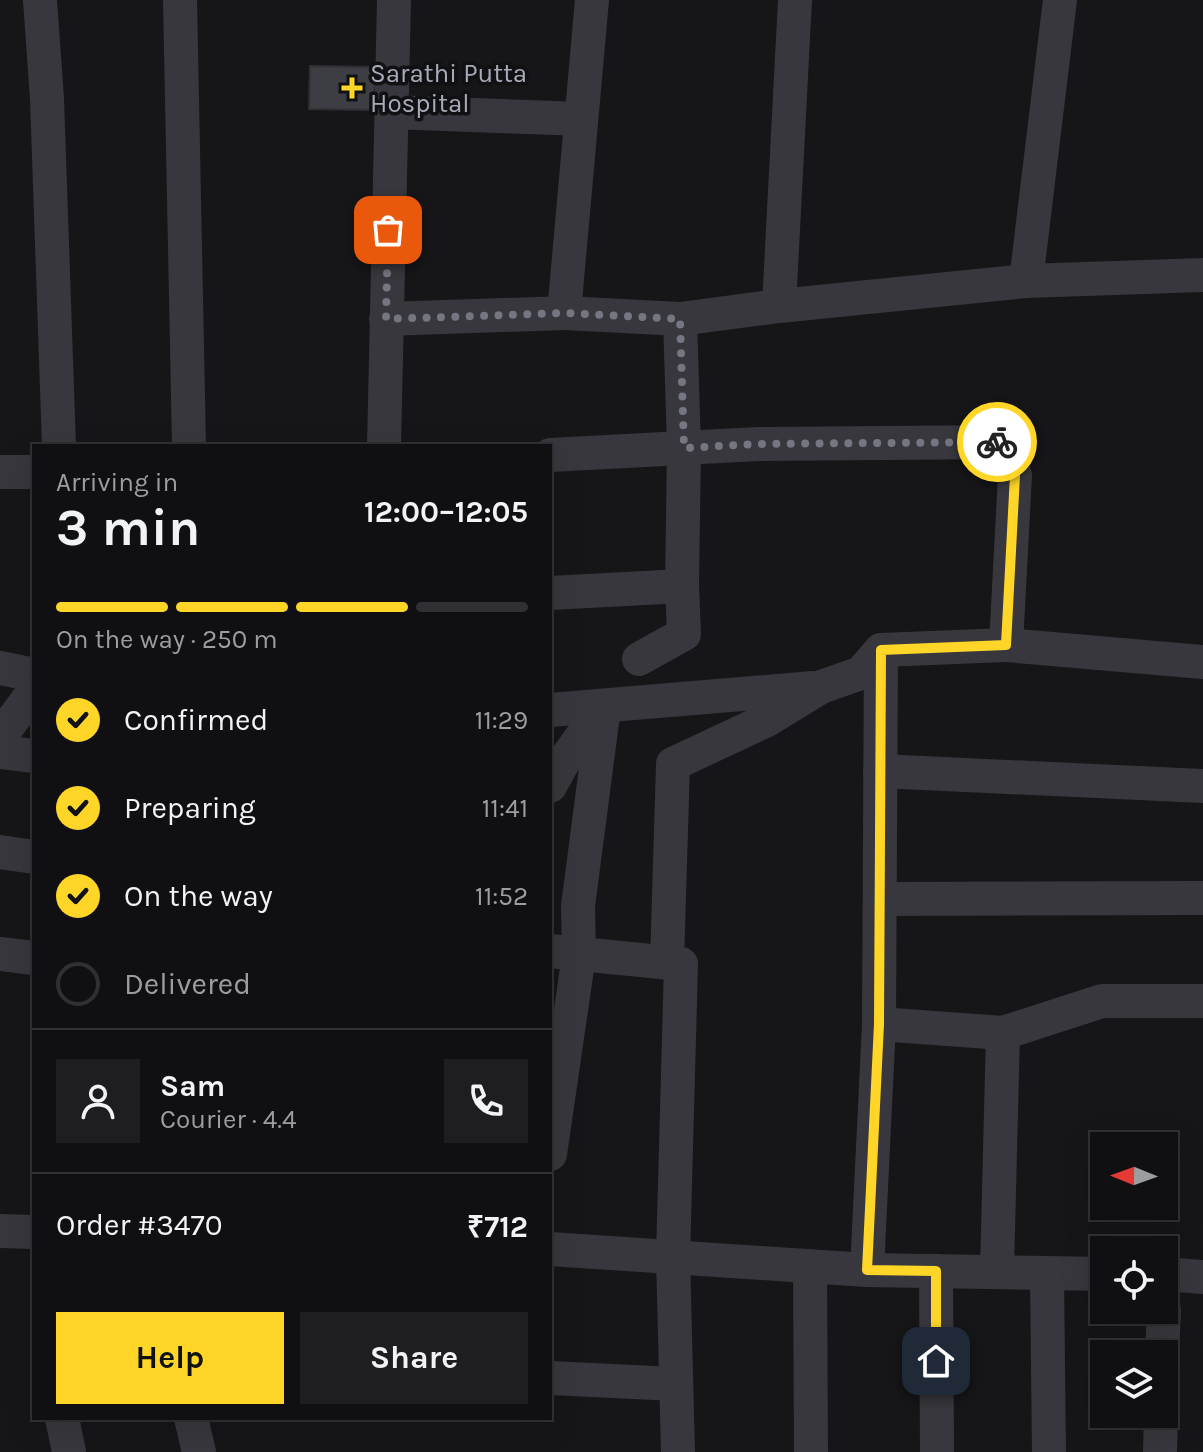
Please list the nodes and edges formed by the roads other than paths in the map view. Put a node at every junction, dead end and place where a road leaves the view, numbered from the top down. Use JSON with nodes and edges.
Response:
{"nodes":[{"id":1,"x":40,"y":0,"type":"edge"},
{"id":2,"x":180,"y":0,"type":"edge"},
{"id":3,"x":394,"y":0,"type":"edge"},
{"id":4,"x":592,"y":0,"type":"edge"},
{"id":5,"x":795,"y":0,"type":"edge"},
{"id":6,"x":1060,"y":0,"type":"edge"},
{"id":7,"x":391,"y":112,"type":"junction"},
{"id":8,"x":581,"y":119,"type":"junction"},
{"id":9,"x":1203,"y":275,"type":"edge"},
{"id":10,"x":1026,"y":281,"type":"junction"},
{"id":11,"x":779,"y":306,"type":"junction"},
{"id":12,"x":564,"y":313,"type":"junction"},
{"id":13,"x":386,"y":319,"type":"junction"},
{"id":14,"x":680,"y":319,"type":"junction"},
{"id":15,"x":59,"y":444,"type":"edge"},
{"id":16,"x":189,"y":444,"type":"edge"},
{"id":17,"x":384,"y":444,"type":"edge"},
{"id":18,"x":684,"y":448,"type":"junction"},
{"id":19,"x":552,"y":455,"type":"edge"},
{"id":20,"x":0,"y":472,"type":"edge"},
{"id":21,"x":32,"y":472,"type":"edge"},
{"id":22,"x":682,"y":586,"type":"junction"},
{"id":23,"x":552,"y":593,"type":"edge"},
{"id":24,"x":1006,"y":645,"type":"junction"},
{"id":25,"x":881,"y":650,"type":"junction"},
{"id":26,"x":639,"y":659,"type":"dead end"},
{"id":27,"x":1203,"y":662,"type":"edge"},
{"id":28,"x":0,"y":668,"type":"edge"},
{"id":29,"x":32,"y":675,"type":"edge"},
{"id":30,"x":821,"y":687,"type":"junction"},
{"id":31,"x":32,"y":694,"type":"edge"},
{"id":32,"x":604,"y":707,"type":"junction"},
{"id":33,"x":552,"y":710,"type":"edge"},
{"id":34,"x":0,"y":737,"type":"edge"},
{"id":35,"x":0,"y":752,"type":"edge"},
{"id":36,"x":32,"y":756,"type":"edge"},
{"id":37,"x":880,"y":771,"type":"junction"},
{"id":38,"x":552,"y":782,"type":"edge"},
{"id":39,"x":1203,"y":786,"type":"edge"},
{"id":40,"x":0,"y":852,"type":"edge"},
{"id":41,"x":32,"y":857,"type":"edge"},
{"id":42,"x":1203,"y":898,"type":"edge"},
{"id":43,"x":880,"y":899,"type":"junction"},
{"id":44,"x":564,"y":953,"type":"edge"},
{"id":45,"x":0,"y":954,"type":"edge"},
{"id":46,"x":32,"y":958,"type":"edge"},
{"id":47,"x":667,"y":962,"type":"junction"},
{"id":48,"x":1203,"y":1001,"type":"edge"},
{"id":49,"x":879,"y":1024,"type":"junction"},
{"id":50,"x":1003,"y":1033,"type":"junction"},
{"id":51,"x":552,"y":1125,"type":"edge"},
{"id":52,"x":0,"y":1231,"type":"edge"},
{"id":53,"x":32,"y":1232,"type":"edge"},
{"id":54,"x":552,"y":1249,"type":"edge"},
{"id":55,"x":673,"y":1257,"type":"junction"},
{"id":56,"x":810,"y":1266,"type":"junction"},
{"id":57,"x":867,"y":1270,"type":"junction"},
{"id":58,"x":997,"y":1270,"type":"junction"},
{"id":59,"x":936,"y":1271,"type":"junction"},
{"id":60,"x":1047,"y":1273,"type":"junction"},
{"id":61,"x":1090,"y":1274,"type":"edge"},
{"id":62,"x":1178,"y":1275,"type":"edge"},
{"id":63,"x":1203,"y":1277,"type":"edge"},
{"id":64,"x":552,"y":1378,"type":"edge"},
{"id":65,"x":676,"y":1384,"type":"junction"},
{"id":66,"x":62,"y":1420,"type":"edge"},
{"id":67,"x":191,"y":1420,"type":"edge"},
{"id":68,"x":1161,"y":1428,"type":"edge"},
{"id":69,"x":69,"y":1452,"type":"edge"},
{"id":70,"x":199,"y":1452,"type":"edge"},
{"id":71,"x":678,"y":1452,"type":"edge"},
{"id":72,"x":811,"y":1452,"type":"edge"},
{"id":73,"x":937,"y":1452,"type":"edge"},
{"id":74,"x":1049,"y":1452,"type":"edge"},
{"id":75,"x":1160,"y":1452,"type":"edge"}],
"edges":[{"from":1,"to":15,"type":"street"},
{"from":2,"to":16,"type":"street"},
{"from":3,"to":7,"type":"street"},
{"from":4,"to":8,"type":"street"},
{"from":5,"to":11,"type":"street"},
{"from":6,"to":10,"type":"street"},
{"from":7,"to":8,"type":"street"},
{"from":7,"to":13,"type":"street"},
{"from":8,"to":12,"type":"street"},
{"from":9,"to":10,"type":"street"},
{"from":10,"to":11,"type":"street"},
{"from":11,"to":14,"type":"street"},
{"from":12,"to":13,"type":"street"},
{"from":12,"to":14,"type":"street"},
{"from":13,"to":17,"type":"street"},
{"from":14,"to":18,"type":"street"},
{"from":18,"to":19,"type":"street"},
{"from":18,"to":22,"type":"street"},
{"from":18,"to":24,"type":"street"},
{"from":20,"to":21,"type":"street"},
{"from":22,"to":23,"type":"street"},
{"from":22,"to":26,"type":"street"},
{"from":24,"to":25,"type":"street"},
{"from":24,"to":27,"type":"street"},
{"from":25,"to":30,"type":"street"},
{"from":25,"to":37,"type":"street"},
{"from":28,"to":29,"type":"street"},
{"from":30,"to":32,"type":"street"},
{"from":30,"to":47,"type":"street"},
{"from":31,"to":34,"type":"street"},
{"from":32,"to":33,"type":"street"},
{"from":32,"to":38,"type":"street"},
{"from":32,"to":44,"type":"street"},
{"from":35,"to":36,"type":"street"},
{"from":37,"to":39,"type":"street"},
{"from":37,"to":43,"type":"street"},
{"from":40,"to":41,"type":"street"},
{"from":42,"to":43,"type":"street"},
{"from":43,"to":49,"type":"street"},
{"from":44,"to":47,"type":"street"},
{"from":44,"to":51,"type":"street"},
{"from":45,"to":46,"type":"street"},
{"from":47,"to":55,"type":"street"},
{"from":48,"to":50,"type":"street"},
{"from":49,"to":50,"type":"street"},
{"from":49,"to":57,"type":"street"},
{"from":50,"to":58,"type":"street"},
{"from":52,"to":53,"type":"street"},
{"from":54,"to":55,"type":"street"},
{"from":55,"to":56,"type":"street"},
{"from":55,"to":65,"type":"street"},
{"from":56,"to":57,"type":"street"},
{"from":56,"to":72,"type":"street"},
{"from":57,"to":59,"type":"street"},
{"from":58,"to":59,"type":"street"},
{"from":58,"to":60,"type":"street"},
{"from":59,"to":73,"type":"street"},
{"from":60,"to":61,"type":"street"},
{"from":60,"to":74,"type":"street"},
{"from":62,"to":63,"type":"street"},
{"from":64,"to":65,"type":"street"},
{"from":65,"to":71,"type":"street"},
{"from":66,"to":69,"type":"street"},
{"from":67,"to":70,"type":"street"},
{"from":68,"to":75,"type":"street"}]}
